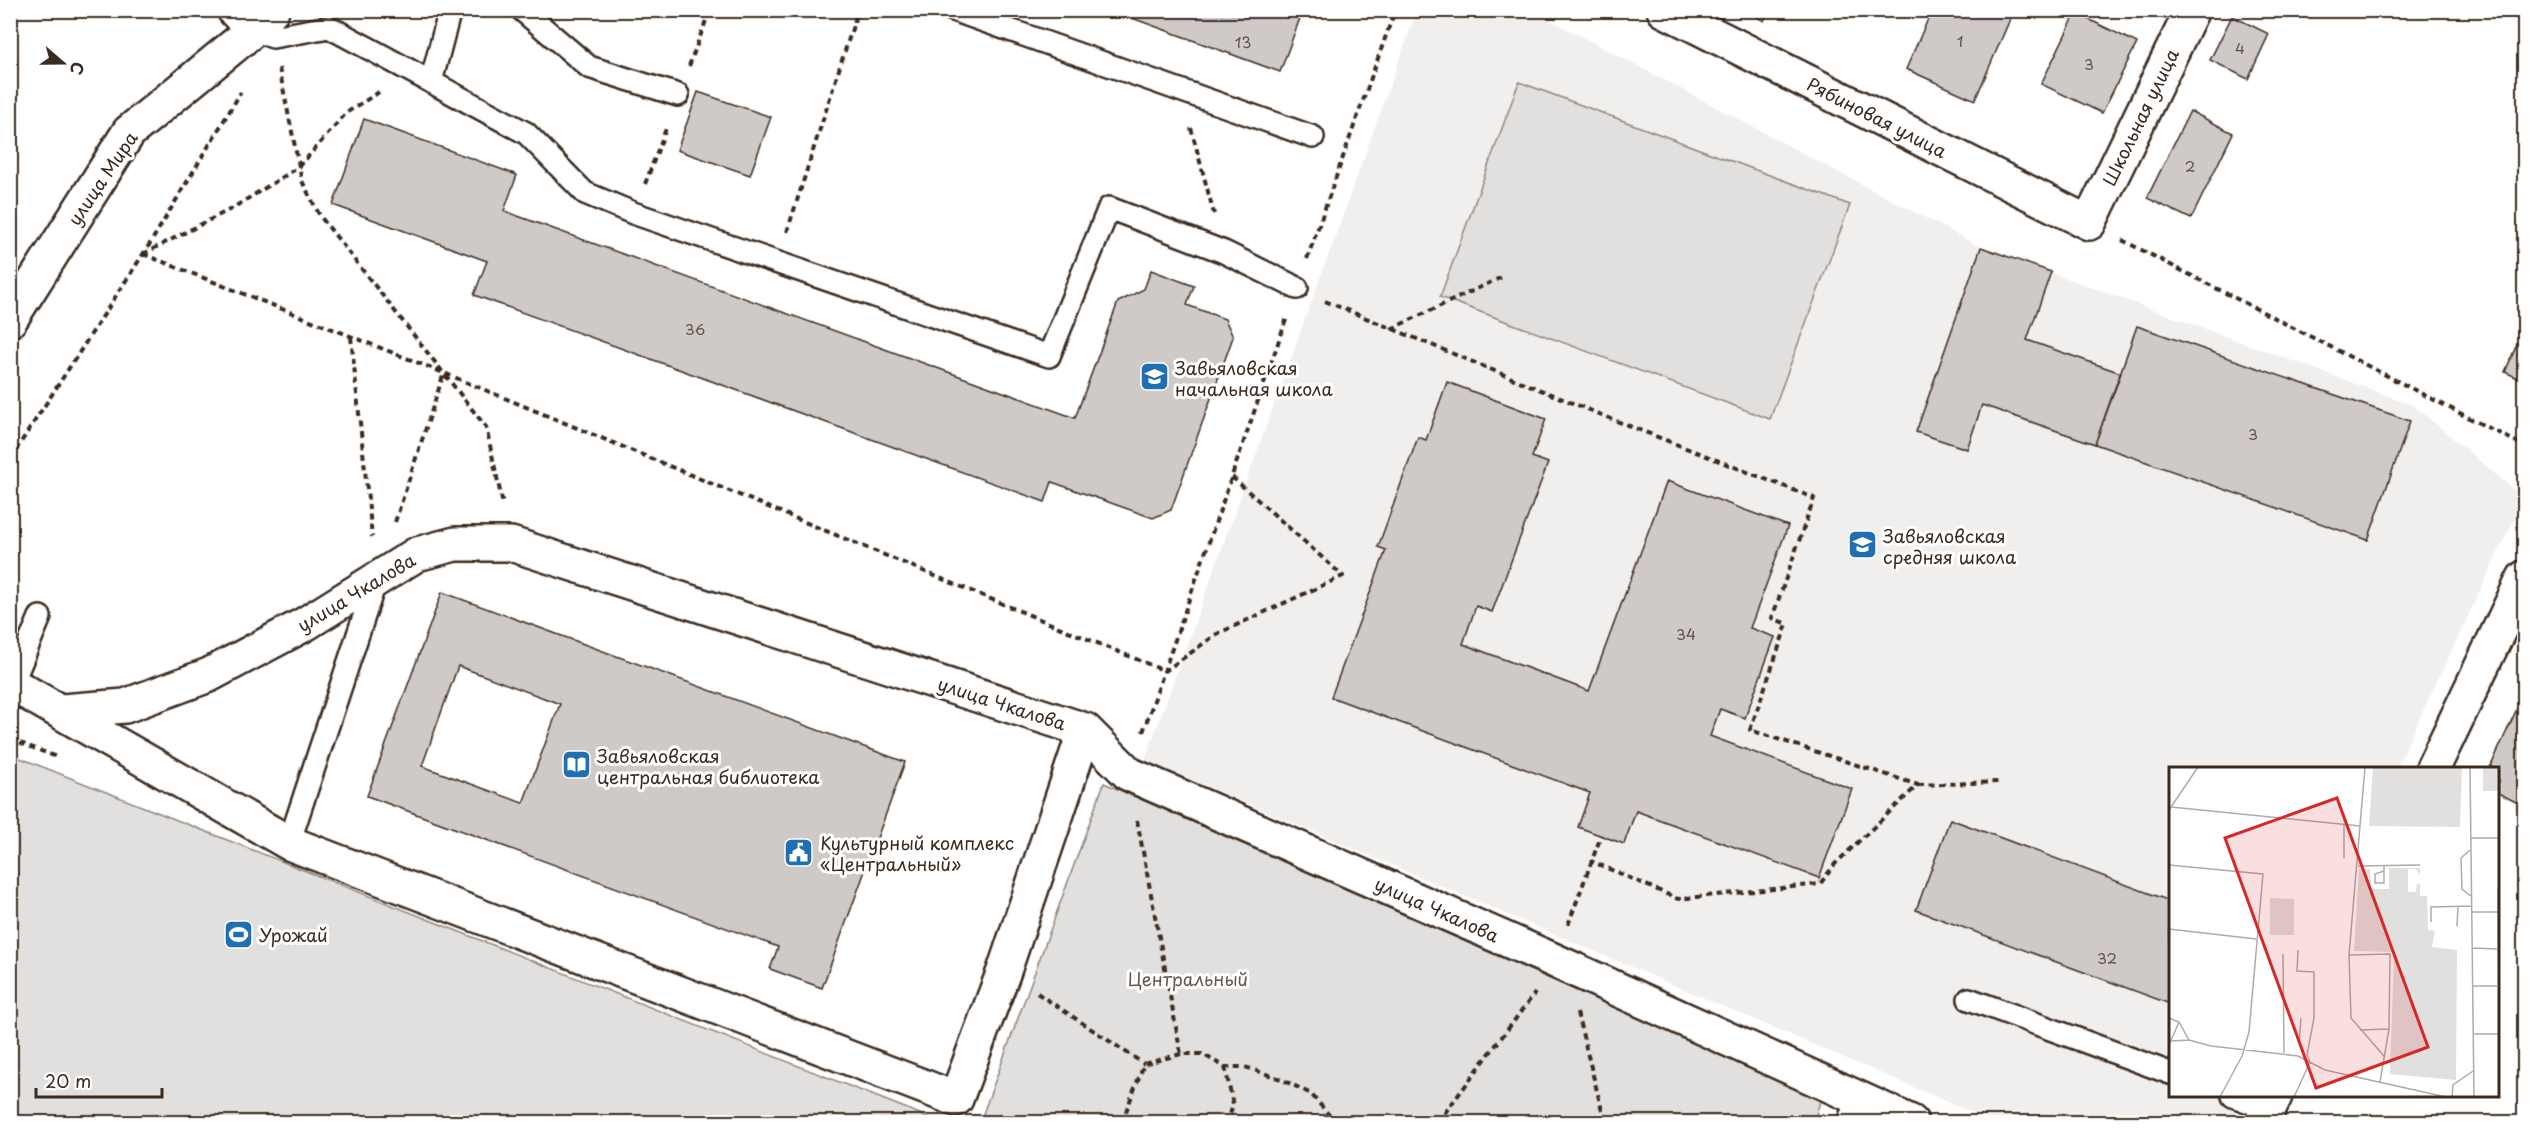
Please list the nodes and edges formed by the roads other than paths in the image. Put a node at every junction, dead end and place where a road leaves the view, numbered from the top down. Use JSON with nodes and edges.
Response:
{"nodes":[{"id":1,"x":450,"y":10,"type":"edge"},
{"id":2,"x":522,"y":10,"type":"edge"},
{"id":3,"x":953,"y":10,"type":"edge"},
{"id":4,"x":1664,"y":10,"type":"edge"},
{"id":5,"x":2192,"y":10,"type":"edge"},
{"id":6,"x":258,"y":22,"type":"edge"},
{"id":7,"x":431,"y":82,"type":"junction"},
{"id":8,"x":678,"y":95,"type":"dead end"},
{"id":9,"x":1313,"y":137,"type":"dead end"},
{"id":10,"x":2089,"y":223,"type":"joint"},
{"id":11,"x":1297,"y":288,"type":"road end"},
{"id":12,"x":10,"y":320,"type":"edge"},
{"id":13,"x":2524,"y":578,"type":"edge"},
{"id":14,"x":376,"y":580,"type":"junction"},
{"id":15,"x":40,"y":618,"type":"dead end"},
{"id":16,"x":11,"y":684,"type":"edge"},
{"id":17,"x":62,"y":711,"type":"junction"},
{"id":18,"x":1085,"y":730,"type":"junction"},
{"id":19,"x":2433,"y":767,"type":"edge"},
{"id":20,"x":289,"y":843,"type":"junction"},
{"id":21,"x":1969,"y":999,"type":"dead end"},
{"id":22,"x":2169,"y":1073,"type":"edge"},
{"id":23,"x":2239,"y":1097,"type":"edge"},
{"id":24,"x":2268,"y":1109,"type":"edge"},
{"id":25,"x":1853,"y":1111,"type":"edge"},
{"id":26,"x":1911,"y":1122,"type":"edge"}],
"edges":[{"from":1,"to":7,"type":"lane"},
{"from":2,"to":8,"type":"lane"},
{"from":3,"to":9,"type":"lane"},
{"from":4,"to":10,"type":"street","name":"Рябиновая улица"},
{"from":5,"to":10,"type":"street","name":"Школьная улица"},
{"from":6,"to":7,"type":"lane"},
{"from":6,"to":12,"type":"street","name":"улица Мира"},
{"from":7,"to":11,"type":"lane"},
{"from":13,"to":19,"type":"street"},
{"from":14,"to":17,"type":"street","name":"улица Чкалова"},
{"from":14,"to":18,"type":"street","name":"улица Чкалова"},
{"from":14,"to":20,"type":"lane"},
{"from":15,"to":16,"type":"lane"},
{"from":16,"to":17,"type":"street"},
{"from":17,"to":20,"type":"street"},
{"from":18,"to":20,"type":"street"},
{"from":18,"to":25,"type":"street","name":"улица Чкалова"},
{"from":21,"to":22,"type":"lane"},
{"from":23,"to":24,"type":"lane"},
{"from":25,"to":26,"type":"street","name":"улица Чкалова"}]}
